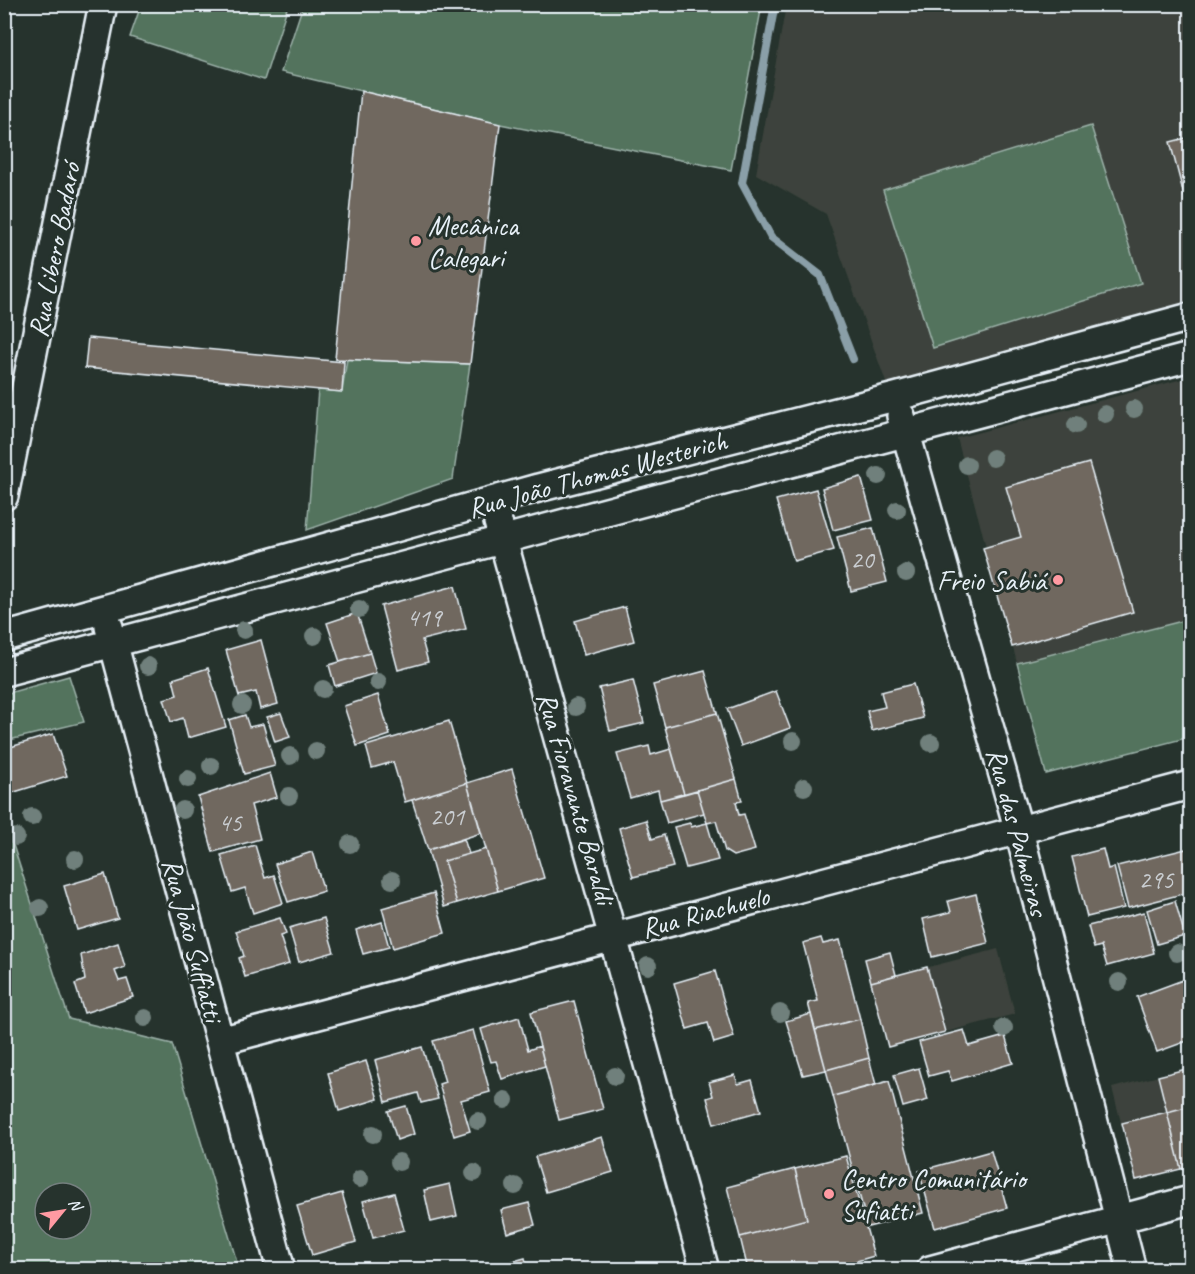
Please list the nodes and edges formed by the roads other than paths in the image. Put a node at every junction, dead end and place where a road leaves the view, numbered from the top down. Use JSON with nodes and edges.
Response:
{"nodes":[{"id":1,"x":103,"y":4,"type":"edge"},
{"id":2,"x":1191,"y":317,"type":"edge"},
{"id":3,"x":1078,"y":348,"type":"junction"},
{"id":4,"x":1191,"y":357,"type":"edge"},
{"id":5,"x":1087,"y":385,"type":"junction"},
{"id":6,"x":895,"y":397,"type":"junction"},
{"id":7,"x":906,"y":434,"type":"junction"},
{"id":8,"x":684,"y":451,"type":"junction"},
{"id":9,"x":694,"y":491,"type":"junction"},
{"id":10,"x":4,"y":496,"type":"edge"},
{"id":11,"x":492,"y":501,"type":"junction"},
{"id":12,"x":503,"y":538,"type":"junction"},
{"id":13,"x":270,"y":563,"type":"junction"},
{"id":14,"x":280,"y":598,"type":"junction"},
{"id":15,"x":103,"y":611,"type":"junction"},
{"id":16,"x":4,"y":637,"type":"edge"},
{"id":17,"x":113,"y":643,"type":"junction"},
{"id":18,"x":4,"y":672,"type":"edge"},
{"id":19,"x":1191,"y":785,"type":"edge"},
{"id":20,"x":1019,"y":831,"type":"junction"},
{"id":21,"x":615,"y":936,"type":"junction"},
{"id":22,"x":220,"y":1041,"type":"junction"},
{"id":23,"x":1191,"y":1200,"type":"edge"},
{"id":24,"x":1118,"y":1218,"type":"junction"},
{"id":25,"x":281,"y":1269,"type":"edge"},
{"id":26,"x":705,"y":1269,"type":"edge"},
{"id":27,"x":930,"y":1269,"type":"edge"},
{"id":28,"x":1132,"y":1269,"type":"edge"}],
"edges":[{"from":1,"to":10,"type":"street","name":"Rua Libero Badaró"},
{"from":2,"to":3,"type":"street","name":"Rua João Thomas Westerich"},
{"from":3,"to":5,"type":"street"},
{"from":3,"to":6,"type":"street","name":"Rua João Thomas Westerich"},
{"from":4,"to":5,"type":"street","name":"Rua João Thomas Westerich"},
{"from":5,"to":7,"type":"street","name":"Rua João Thomas Westerich"},
{"from":6,"to":7,"type":"street","name":"Rua das Palmeiras"},
{"from":6,"to":8,"type":"street","name":"Rua João Thomas Westerich"},
{"from":7,"to":9,"type":"street","name":"Rua João Thomas Westerich"},
{"from":7,"to":20,"type":"street","name":"Rua das Palmeiras"},
{"from":8,"to":9,"type":"street"},
{"from":8,"to":11,"type":"street","name":"Rua João Thomas Westerich"},
{"from":9,"to":12,"type":"street","name":"Rua João Thomas Westerich"},
{"from":11,"to":12,"type":"street","name":"Rua Fioravante Baraldi"},
{"from":11,"to":13,"type":"street","name":"Rua João Thomas Westerich"},
{"from":12,"to":14,"type":"street","name":"Rua João Thomas Westerich"},
{"from":12,"to":21,"type":"street","name":"Rua Fioravante Baraldi"},
{"from":13,"to":14,"type":"street"},
{"from":13,"to":15,"type":"street","name":"Rua João Thomas Westerich"},
{"from":14,"to":17,"type":"street","name":"Rua João Thomas Westerich"},
{"from":15,"to":16,"type":"street","name":"Rua João Thomas Westerich"},
{"from":15,"to":17,"type":"street","name":"Rua João Suffiatti"},
{"from":17,"to":18,"type":"street","name":"Rua João Thomas Westerich"},
{"from":17,"to":22,"type":"street","name":"Rua João Suffiatti"},
{"from":19,"to":20,"type":"street","name":"Rua Riachuelo"},
{"from":20,"to":21,"type":"street","name":"Rua Riachuelo"},
{"from":20,"to":24,"type":"street","name":"Rua das Palmeiras"},
{"from":21,"to":22,"type":"street","name":"Rua Riachuelo"},
{"from":21,"to":26,"type":"street","name":"Rua Fioravante Baraldi"},
{"from":22,"to":25,"type":"street","name":"Rua João Suffiatti"},
{"from":23,"to":24,"type":"street"},
{"from":24,"to":27,"type":"street"},
{"from":24,"to":28,"type":"street","name":"Rua das Palmeiras"}]}
